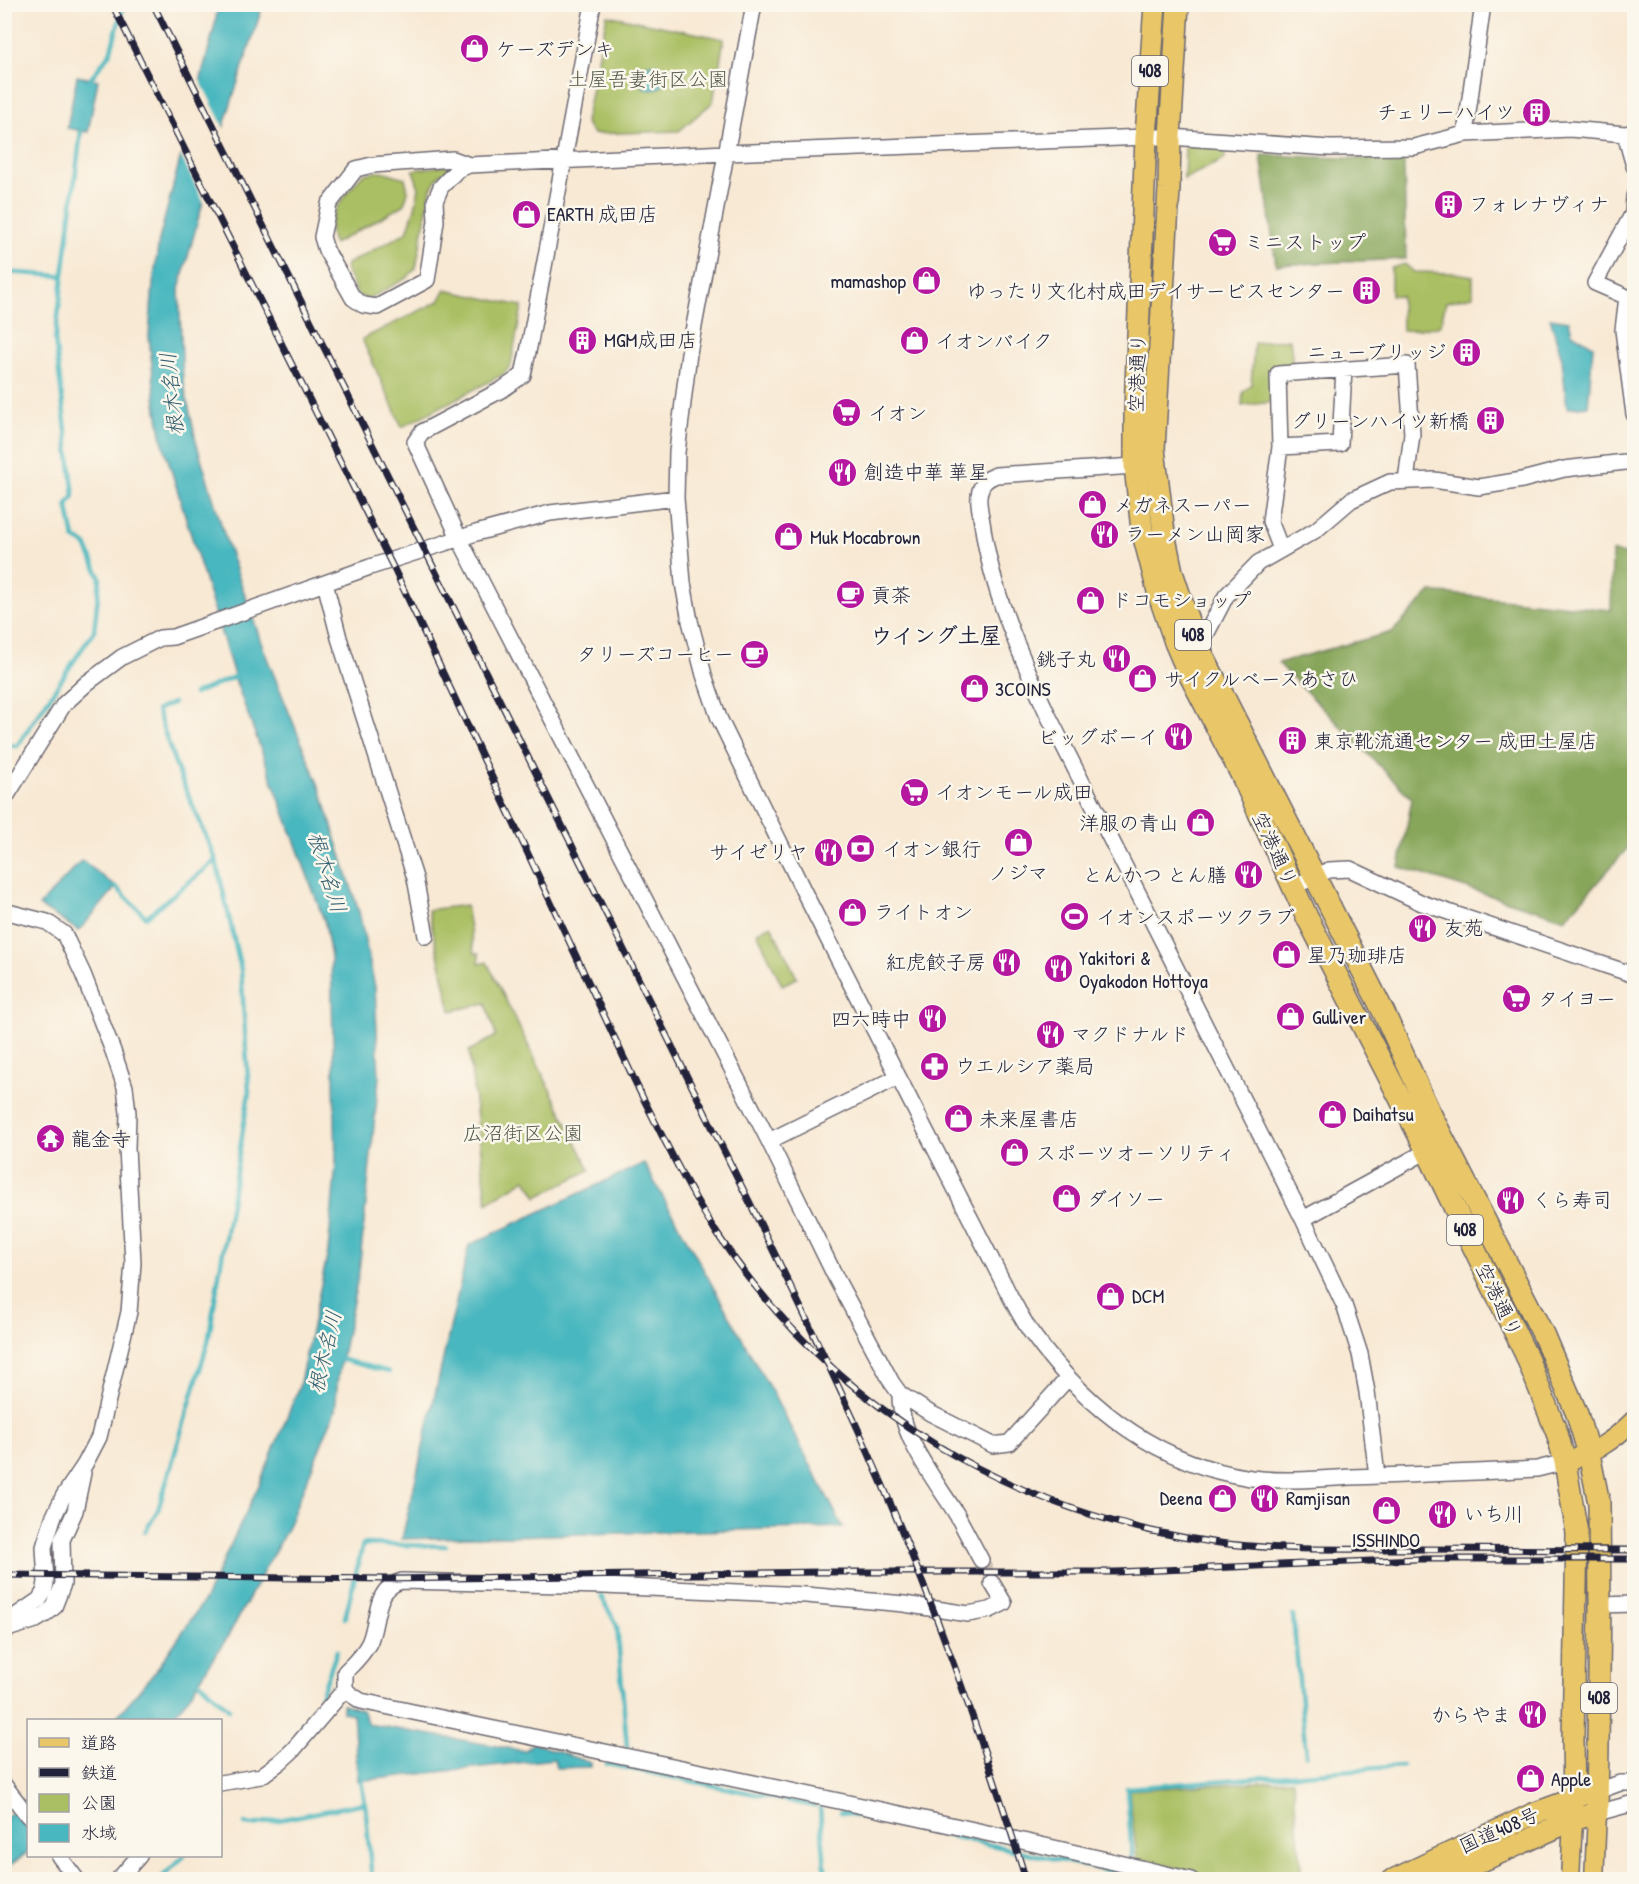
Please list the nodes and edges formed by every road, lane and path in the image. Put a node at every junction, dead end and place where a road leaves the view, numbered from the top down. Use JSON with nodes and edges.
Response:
{"nodes":[{"id":1,"x":593,"y":4,"type":"edge"},
{"id":2,"x":754,"y":4,"type":"edge"},
{"id":3,"x":1155,"y":4,"type":"edge"},
{"id":4,"x":1178,"y":4,"type":"edge"},
{"id":5,"x":1483,"y":4,"type":"edge"},
{"id":6,"x":1630,"y":133,"type":"edge"},
{"id":7,"x":1465,"y":134,"type":"junction"},
{"id":8,"x":1146,"y":137,"type":"junction"},
{"id":9,"x":1170,"y":137,"type":"junction"},
{"id":10,"x":727,"y":153,"type":"junction"},
{"id":11,"x":564,"y":160,"type":"junction"},
{"id":12,"x":469,"y":165,"type":"junction"},
{"id":13,"x":1635,"y":166,"type":"edge"},
{"id":14,"x":1635,"y":196,"type":"edge"},
{"id":15,"x":1631,"y":295,"type":"edge"},
{"id":16,"x":1344,"y":369,"type":"junction"},
{"id":17,"x":1635,"y":414,"type":"edge"},
{"id":18,"x":1280,"y":447,"type":"junction"},
{"id":19,"x":1635,"y":461,"type":"edge"},
{"id":20,"x":1135,"y":466,"type":"junction"},
{"id":21,"x":1406,"y":481,"type":"junction"},
{"id":22,"x":676,"y":498,"type":"junction"},
{"id":23,"x":459,"y":538,"type":"junction"},
{"id":24,"x":1281,"y":549,"type":"junction"},
{"id":25,"x":325,"y":583,"type":"junction"},
{"id":26,"x":1191,"y":653,"type":"junction"},
{"id":27,"x":4,"y":800,"type":"edge"},
{"id":28,"x":1316,"y":877,"type":"junction"},
{"id":29,"x":1293,"y":887,"type":"junction"},
{"id":30,"x":4,"y":911,"type":"edge"},
{"id":31,"x":426,"y":936,"type":"dead end"},
{"id":32,"x":1635,"y":975,"type":"edge"},
{"id":33,"x":898,"y":1077,"type":"junction"},
{"id":34,"x":769,"y":1141,"type":"junction"},
{"id":35,"x":1427,"y":1151,"type":"junction"},
{"id":36,"x":1303,"y":1219,"type":"junction"},
{"id":37,"x":1068,"y":1378,"type":"junction"},
{"id":38,"x":900,"y":1394,"type":"junction"},
{"id":39,"x":1635,"y":1420,"type":"edge"},
{"id":40,"x":1590,"y":1454,"type":"junction"},
{"id":41,"x":1565,"y":1462,"type":"junction"},
{"id":42,"x":85,"y":1464,"type":"junction"},
{"id":43,"x":1377,"y":1476,"type":"junction"},
{"id":44,"x":981,"y":1560,"type":"tunnel mouth"},
{"id":45,"x":992,"y":1583,"type":"tunnel mouth"},
{"id":46,"x":1635,"y":1604,"type":"edge"},
{"id":47,"x":1600,"y":1605,"type":"junction"},
{"id":48,"x":4,"y":1624,"type":"edge"},
{"id":49,"x":4,"y":1630,"type":"edge"},
{"id":50,"x":336,"y":1699,"type":"junction"},
{"id":51,"x":222,"y":1783,"type":"edge"},
{"id":52,"x":1635,"y":1783,"type":"edge"},
{"id":53,"x":4,"y":1785,"type":"edge"},
{"id":54,"x":1598,"y":1791,"type":"junction"},
{"id":55,"x":1574,"y":1799,"type":"junction"},
{"id":56,"x":1635,"y":1803,"type":"edge"},
{"id":57,"x":1598,"y":1813,"type":"junction"},
{"id":58,"x":27,"y":1815,"type":"edge"},
{"id":59,"x":1573,"y":1820,"type":"junction"},
{"id":60,"x":60,"y":1857,"type":"edge"},
{"id":61,"x":138,"y":1857,"type":"edge"},
{"id":62,"x":77,"y":1880,"type":"edge"},
{"id":63,"x":118,"y":1880,"type":"edge"},
{"id":64,"x":1191,"y":1880,"type":"edge"},
{"id":65,"x":1393,"y":1880,"type":"edge"},
{"id":66,"x":1440,"y":1880,"type":"edge"},
{"id":67,"x":1570,"y":1880,"type":"edge"},
{"id":68,"x":1594,"y":1880,"type":"edge"}],
"edges":[{"from":1,"to":11,"type":"street"},
{"from":2,"to":10,"type":"street"},
{"from":3,"to":8,"type":"highway","name":"空港通り","number":"408"},
{"from":4,"to":9,"type":"highway","name":"空港通り","number":"408"},
{"from":5,"to":7,"type":"street"},
{"from":6,"to":7,"type":"street"},
{"from":6,"to":13,"type":"street"},
{"from":7,"to":9,"type":"street"},
{"from":8,"to":9,"type":"street"},
{"from":8,"to":10,"type":"street"},
{"from":8,"to":20,"type":"highway","name":"空港通り","number":"408"},
{"from":9,"to":26,"type":"highway","name":"空港通り","number":"408"},
{"from":10,"to":11,"type":"street"},
{"from":10,"to":22,"type":"street"},
{"from":11,"to":12,"type":"street"},
{"from":11,"to":23,"type":"street"},
{"from":12,"to":12,"type":"street"},
{"from":14,"to":15,"type":"street"},
{"from":15,"to":17,"type":"street"},
{"from":16,"to":18,"type":"street"},
{"from":16,"to":18,"type":"street"},
{"from":16,"to":21,"type":"street"},
{"from":18,"to":24,"type":"street"},
{"from":19,"to":21,"type":"street"},
{"from":20,"to":26,"type":"highway","name":"空港通り","number":"408"},
{"from":20,"to":36,"type":"street"},
{"from":21,"to":24,"type":"street"},
{"from":22,"to":23,"type":"street"},
{"from":22,"to":33,"type":"street"},
{"from":23,"to":25,"type":"street"},
{"from":23,"to":34,"type":"street"},
{"from":24,"to":26,"type":"street"},
{"from":25,"to":27,"type":"street"},
{"from":25,"to":31,"type":"street"},
{"from":26,"to":28,"type":"highway","name":"空港通り","number":"408"},
{"from":26,"to":29,"type":"highway","name":"空港通り","number":"408"},
{"from":28,"to":29,"type":"street"},
{"from":28,"to":32,"type":"street"},
{"from":28,"to":40,"type":"highway","name":"空港通り","number":"408"},
{"from":29,"to":35,"type":"highway","name":"空港通り","number":"408"},
{"from":30,"to":42,"type":"street"},
{"from":33,"to":34,"type":"street"},
{"from":33,"to":37,"type":"street"},
{"from":34,"to":38,"type":"street"},
{"from":35,"to":36,"type":"street"},
{"from":35,"to":41,"type":"highway","name":"空港通り","number":"408"},
{"from":36,"to":43,"type":"street"},
{"from":37,"to":38,"type":"street"},
{"from":37,"to":43,"type":"street"},
{"from":38,"to":44,"type":"street"},
{"from":39,"to":40,"type":"main road"},
{"from":40,"to":41,"type":"main road"},
{"from":40,"to":47,"type":"highway","name":"空港通り","number":"408"},
{"from":41,"to":43,"type":"street"},
{"from":41,"to":55,"type":"highway","name":"空港通り","number":"408"},
{"from":42,"to":48,"type":"street"},
{"from":42,"to":49,"type":"street"},
{"from":45,"to":50,"type":"street"},
{"from":46,"to":47,"type":"street"},
{"from":47,"to":54,"type":"highway","name":"空港通り","number":"408"},
{"from":50,"to":51,"type":"street"},
{"from":50,"to":64,"type":"street"},
{"from":52,"to":54,"type":"street"},
{"from":53,"to":58,"type":"street"},
{"from":54,"to":55,"type":"main road"},
{"from":54,"to":57,"type":"highway"},
{"from":55,"to":59,"type":"main road"},
{"from":55,"to":65,"type":"highway","name":"国道408号"},
{"from":56,"to":57,"type":"street"},
{"from":57,"to":59,"type":"highway","name":"国道408号"},
{"from":57,"to":68,"type":"main road"},
{"from":59,"to":66,"type":"highway","name":"国道408号"},
{"from":59,"to":67,"type":"main road"},
{"from":60,"to":62,"type":"street"},
{"from":61,"to":63,"type":"street"}]}
